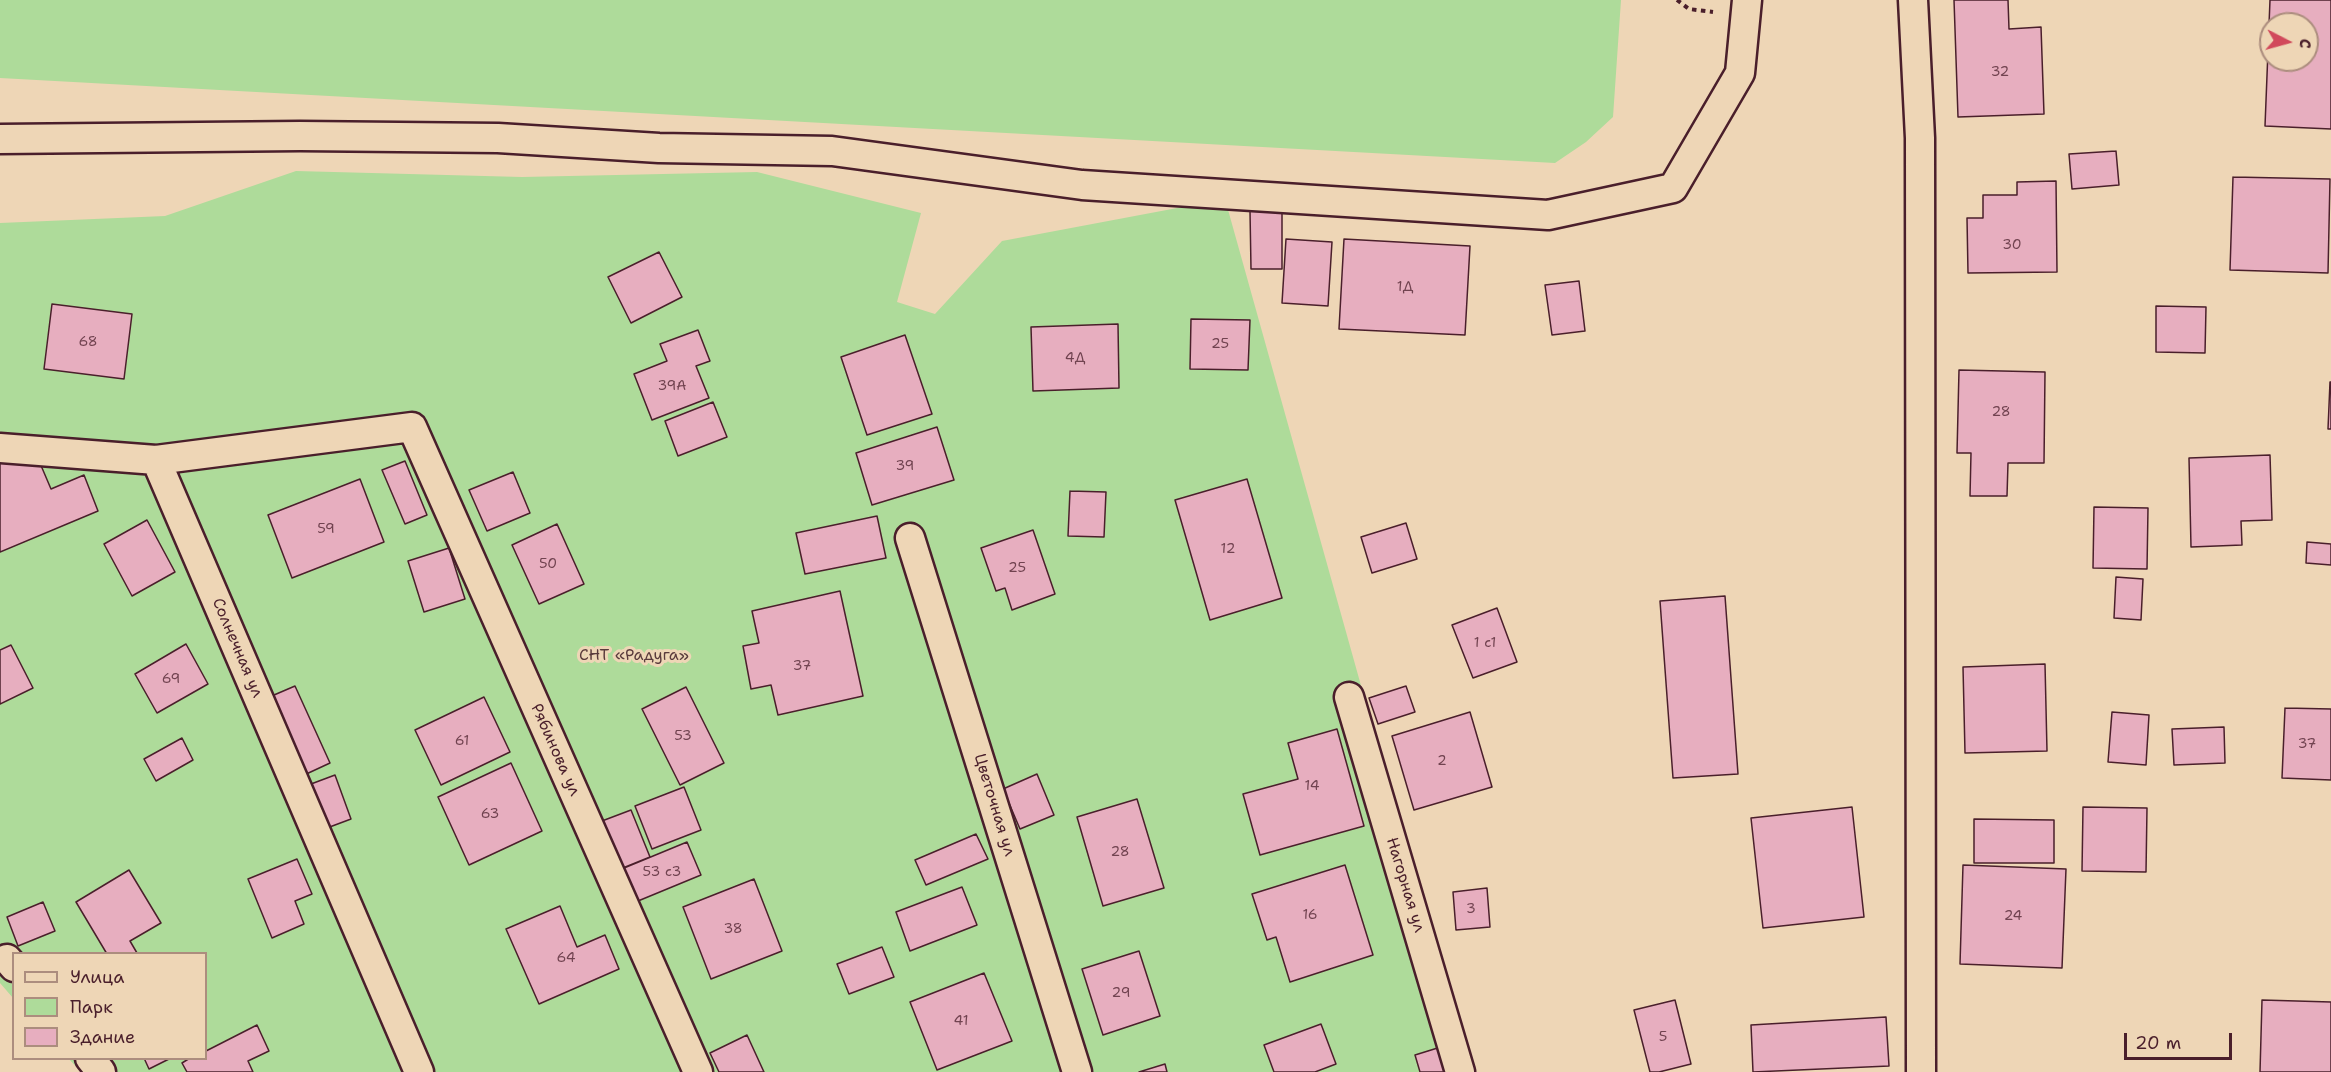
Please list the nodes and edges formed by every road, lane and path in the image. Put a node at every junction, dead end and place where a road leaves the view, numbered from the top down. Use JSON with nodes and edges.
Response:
{"nodes":[{"id":1,"x":1747,"y":0,"type":"edge"},
{"id":2,"x":1913,"y":0,"type":"edge"},
{"id":3,"x":0,"y":139,"type":"edge"},
{"id":4,"x":0,"y":448,"type":"edge"},
{"id":5,"x":156,"y":460,"type":"junction"},
{"id":6,"x":910,"y":538,"type":"dead end"},
{"id":7,"x":1349,"y":697,"type":"dead end"},
{"id":8,"x":91,"y":1060,"type":"edge"},
{"id":9,"x":101,"y":1072,"type":"edge"},
{"id":10,"x":419,"y":1072,"type":"edge"},
{"id":11,"x":698,"y":1072,"type":"edge"},
{"id":12,"x":1077,"y":1072,"type":"edge"},
{"id":13,"x":1460,"y":1072,"type":"edge"},
{"id":14,"x":1921,"y":1072,"type":"edge"}],
"edges":[{"from":1,"to":3,"type":"street"},
{"from":2,"to":14,"type":"street"},
{"from":4,"to":5,"type":"street"},
{"from":5,"to":10,"type":"street","name":"Солнечная ул"},
{"from":5,"to":11,"type":"street","name":"Рябинова ул"},
{"from":6,"to":12,"type":"street","name":"Цветочная ул"},
{"from":7,"to":13,"type":"street","name":"Нагорная ул"},
{"from":8,"to":9,"type":"street"}]}
